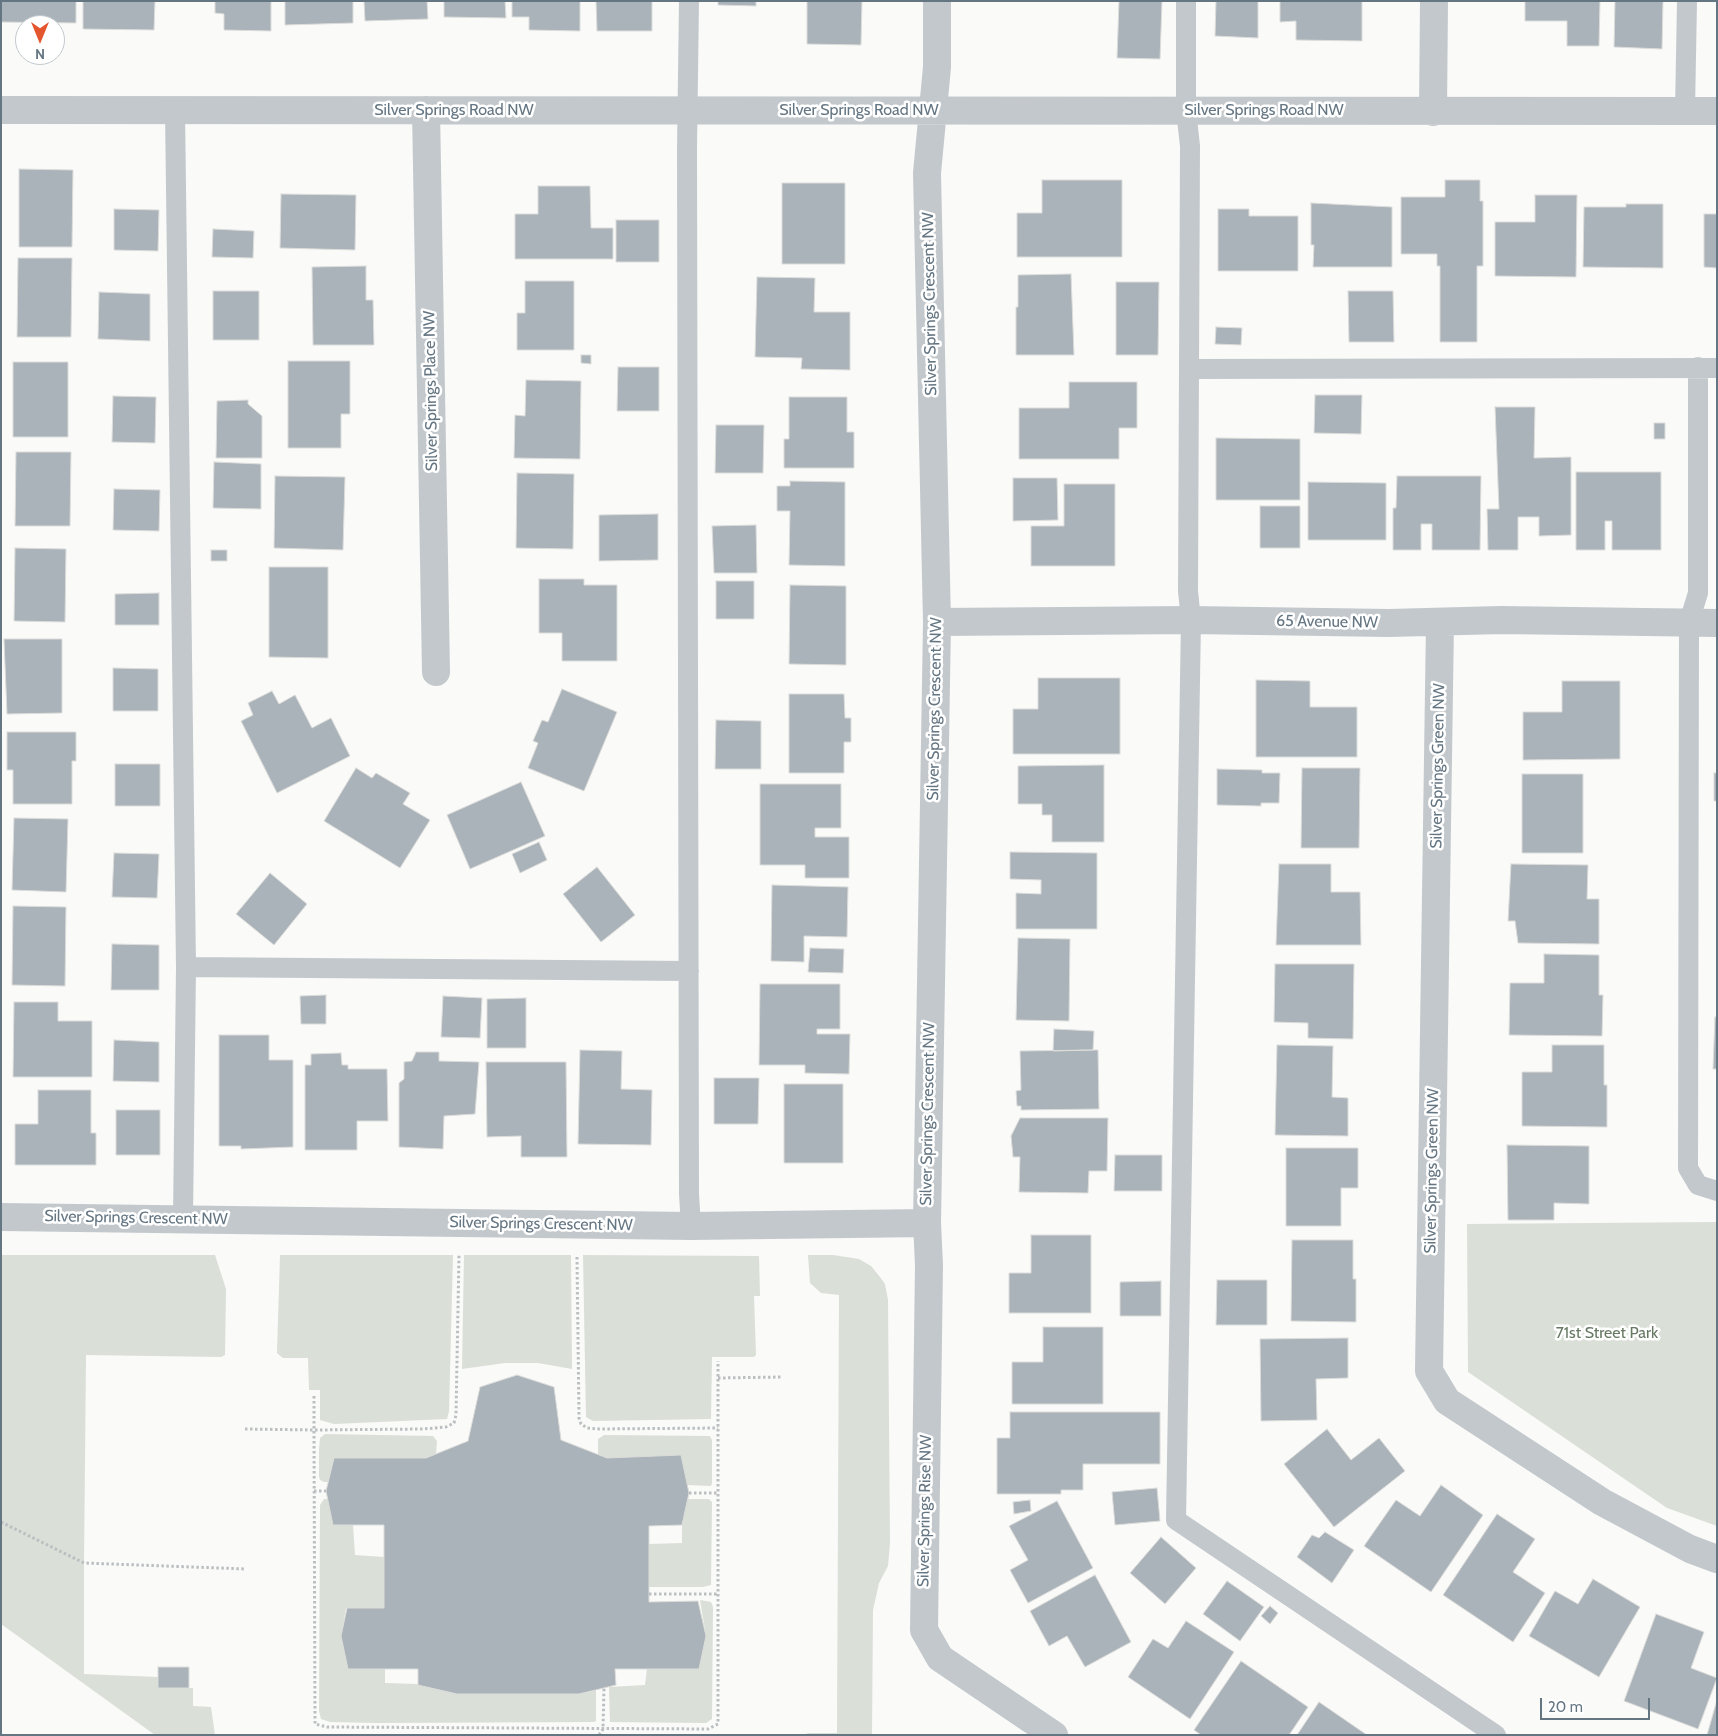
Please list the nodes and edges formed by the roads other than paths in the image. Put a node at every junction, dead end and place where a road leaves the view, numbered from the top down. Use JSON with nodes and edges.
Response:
{"nodes":[{"id":1,"x":689,"y":1,"type":"edge"},
{"id":2,"x":937,"y":1,"type":"edge"},
{"id":3,"x":1186,"y":1,"type":"edge"},
{"id":4,"x":1434,"y":1,"type":"edge"},
{"id":5,"x":1687,"y":1,"type":"edge"},
{"id":6,"x":1,"y":110,"type":"edge"},
{"id":7,"x":175,"y":110,"type":"junction"},
{"id":8,"x":426,"y":110,"type":"junction"},
{"id":9,"x":933,"y":110,"type":"junction"},
{"id":10,"x":1186,"y":110,"type":"junction"},
{"id":11,"x":688,"y":111,"type":"junction"},
{"id":12,"x":1685,"y":111,"type":"junction"},
{"id":13,"x":1717,"y":111,"type":"edge"},
{"id":14,"x":1433,"y":112,"type":"junction"},
{"id":15,"x":1707,"y":368,"type":"edge"},
{"id":16,"x":1189,"y":369,"type":"junction"},
{"id":17,"x":1191,"y":620,"type":"junction"},
{"id":18,"x":937,"y":622,"type":"junction"},
{"id":19,"x":1440,"y":622,"type":"junction"},
{"id":20,"x":1689,"y":622,"type":"junction"},
{"id":21,"x":1717,"y":623,"type":"edge"},
{"id":22,"x":436,"y":672,"type":"dead end"},
{"id":23,"x":186,"y":966,"type":"junction"},
{"id":24,"x":689,"y":971,"type":"junction"},
{"id":25,"x":1717,"y":1191,"type":"edge"},
{"id":26,"x":1,"y":1217,"type":"edge"},
{"id":27,"x":183,"y":1218,"type":"junction"},
{"id":28,"x":927,"y":1222,"type":"junction"},
{"id":29,"x":691,"y":1226,"type":"junction"},
{"id":30,"x":1717,"y":1559,"type":"edge"},
{"id":31,"x":1054,"y":1735,"type":"edge"},
{"id":32,"x":1496,"y":1735,"type":"edge"}],
"edges":[{"from":1,"to":11,"type":"lane"},
{"from":2,"to":9,"type":"street","name":"Silver Springs Crescent NW"},
{"from":3,"to":10,"type":"lane"},
{"from":4,"to":14,"type":"street"},
{"from":5,"to":12,"type":"lane"},
{"from":6,"to":7,"type":"street","name":"Silver Springs Road NW"},
{"from":7,"to":8,"type":"street","name":"Silver Springs Road NW"},
{"from":7,"to":23,"type":"lane"},
{"from":8,"to":11,"type":"street","name":"Silver Springs Road NW"},
{"from":8,"to":22,"type":"street","name":"Silver Springs Place NW"},
{"from":9,"to":10,"type":"street","name":"Silver Springs Road NW"},
{"from":9,"to":11,"type":"street","name":"Silver Springs Road NW"},
{"from":9,"to":18,"type":"street","name":"Silver Springs Crescent NW"},
{"from":10,"to":14,"type":"street","name":"Silver Springs Road NW"},
{"from":10,"to":16,"type":"lane"},
{"from":11,"to":24,"type":"lane"},
{"from":12,"to":13,"type":"street","name":"Silver Springs Road NW"},
{"from":12,"to":14,"type":"street","name":"Silver Springs Road NW"},
{"from":15,"to":16,"type":"lane"},
{"from":15,"to":20,"type":"lane"},
{"from":16,"to":17,"type":"lane"},
{"from":17,"to":18,"type":"street","name":"65 Avenue NW"},
{"from":17,"to":19,"type":"street","name":"65 Avenue NW"},
{"from":17,"to":32,"type":"lane"},
{"from":18,"to":28,"type":"street","name":"Silver Springs Crescent NW"},
{"from":19,"to":20,"type":"street","name":"65 Avenue NW"},
{"from":19,"to":30,"type":"street","name":"Silver Springs Green NW"},
{"from":20,"to":21,"type":"street","name":"65 Avenue NW"},
{"from":20,"to":25,"type":"lane"},
{"from":23,"to":24,"type":"lane"},
{"from":23,"to":27,"type":"lane"},
{"from":24,"to":29,"type":"lane"},
{"from":26,"to":27,"type":"street","name":"Silver Springs Crescent NW"},
{"from":27,"to":29,"type":"street","name":"Silver Springs Crescent NW"},
{"from":28,"to":29,"type":"street","name":"Silver Springs Crescent NW"},
{"from":28,"to":31,"type":"street","name":"Silver Springs Rise NW"}]}
